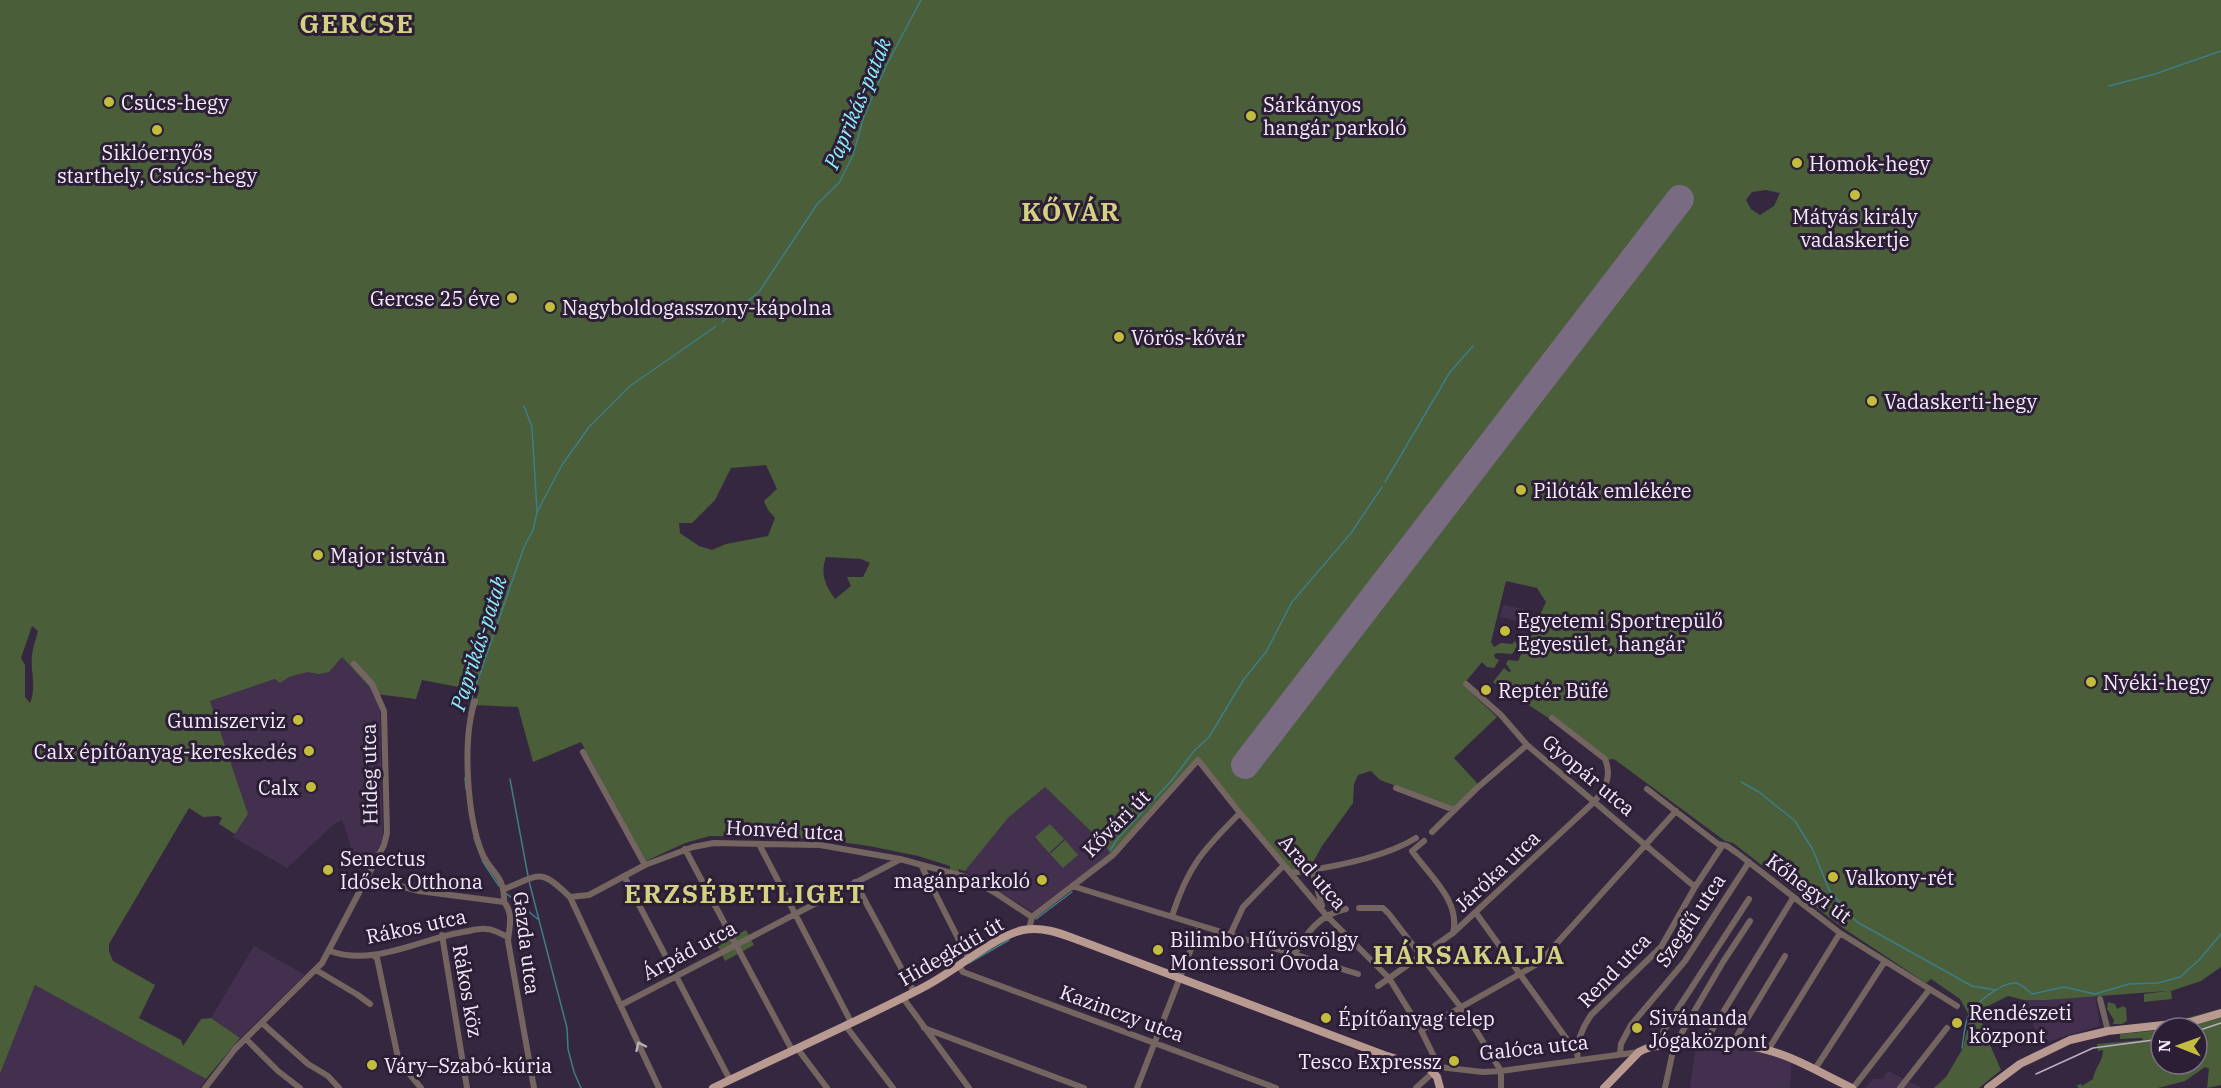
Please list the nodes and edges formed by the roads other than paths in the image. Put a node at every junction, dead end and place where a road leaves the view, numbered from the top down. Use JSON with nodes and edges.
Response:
{"nodes":[{"id":1,"x":354,"y":664,"type":"dead end"},
{"id":2,"x":1466,"y":684,"type":"dead end"},
{"id":3,"x":475,"y":701,"type":"dead end"},
{"id":4,"x":1552,"y":718,"type":"dead end"},
{"id":5,"x":1527,"y":745,"type":"junction"},
{"id":6,"x":583,"y":752,"type":"dead end"},
{"id":7,"x":1198,"y":760,"type":"joint"},
{"id":8,"x":1396,"y":788,"type":"dead end"},
{"id":9,"x":1647,"y":789,"type":"dead end"},
{"id":10,"x":1595,"y":801,"type":"junction"},
{"id":11,"x":1454,"y":810,"type":"junction"},
{"id":12,"x":1676,"y":812,"type":"junction"},
{"id":13,"x":1240,"y":813,"type":"junction"},
{"id":14,"x":1432,"y":832,"type":"dead end"},
{"id":15,"x":1416,"y":838,"type":"dead end"},
{"id":16,"x":1424,"y":841,"type":"dead end"},
{"id":17,"x":759,"y":844,"type":"junction"},
{"id":18,"x":1646,"y":844,"type":"junction"},
{"id":19,"x":1722,"y":846,"type":"junction"},
{"id":20,"x":685,"y":849,"type":"junction"},
{"id":21,"x":900,"y":859,"type":"junction"},
{"id":22,"x":1749,"y":862,"type":"junction"},
{"id":23,"x":921,"y":865,"type":"junction"},
{"id":24,"x":1284,"y":865,"type":"junction"},
{"id":25,"x":645,"y":866,"type":"junction"},
{"id":26,"x":1312,"y":868,"type":"junction"},
{"id":27,"x":1291,"y":873,"type":"junction"},
{"id":28,"x":624,"y":876,"type":"junction"},
{"id":29,"x":369,"y":878,"type":"junction"},
{"id":30,"x":855,"y":882,"type":"junction"},
{"id":31,"x":1072,"y":886,"type":"junction"},
{"id":32,"x":1695,"y":886,"type":"junction"},
{"id":33,"x":504,"y":891,"type":"junction"},
{"id":34,"x":570,"y":897,"type":"junction"},
{"id":35,"x":1793,"y":898,"type":"junction"},
{"id":36,"x":1749,"y":899,"type":"dead end"},
{"id":37,"x":504,"y":902,"type":"junction"},
{"id":38,"x":1359,"y":908,"type":"dead end"},
{"id":39,"x":1346,"y":909,"type":"dead end"},
{"id":40,"x":1325,"y":912,"type":"junction"},
{"id":41,"x":795,"y":913,"type":"junction"},
{"id":42,"x":1476,"y":913,"type":"junction"},
{"id":43,"x":1172,"y":916,"type":"junction"},
{"id":44,"x":1032,"y":917,"type":"junction"},
{"id":45,"x":1750,"y":921,"type":"dead end"},
{"id":46,"x":1200,"y":926,"type":"junction"},
{"id":47,"x":1029,"y":929,"type":"junction"},
{"id":48,"x":1453,"y":933,"type":"junction"},
{"id":49,"x":1840,"y":933,"type":"junction"},
{"id":50,"x":1230,"y":935,"type":"junction"},
{"id":51,"x":442,"y":936,"type":"junction"},
{"id":52,"x":508,"y":937,"type":"junction"},
{"id":53,"x":736,"y":944,"type":"junction"},
{"id":54,"x":330,"y":951,"type":"junction"},
{"id":55,"x":1294,"y":955,"type":"junction"},
{"id":56,"x":374,"y":956,"type":"junction"},
{"id":57,"x":1785,"y":956,"type":"dead end"},
{"id":58,"x":1421,"y":957,"type":"junction"},
{"id":59,"x":969,"y":960,"type":"junction"},
{"id":60,"x":1885,"y":961,"type":"junction"},
{"id":61,"x":960,"y":968,"type":"junction"},
{"id":62,"x":316,"y":970,"type":"junction"},
{"id":63,"x":1358,"y":974,"type":"dead end"},
{"id":64,"x":1520,"y":975,"type":"junction"},
{"id":65,"x":675,"y":976,"type":"junction"},
{"id":66,"x":1179,"y":978,"type":"junction"},
{"id":67,"x":1389,"y":978,"type":"junction"},
{"id":68,"x":1378,"y":986,"type":"dead end"},
{"id":69,"x":1929,"y":990,"type":"junction"},
{"id":70,"x":914,"y":992,"type":"junction"},
{"id":71,"x":2100,"y":999,"type":"dead end"},
{"id":72,"x":904,"y":1000,"type":"junction"},
{"id":73,"x":370,"y":1004,"type":"dead end"},
{"id":74,"x":621,"y":1005,"type":"junction"},
{"id":75,"x":1957,"y":1006,"type":"dead end"},
{"id":76,"x":1461,"y":1007,"type":"junction"},
{"id":77,"x":2221,"y":1013,"type":"edge"},
{"id":78,"x":262,"y":1023,"type":"junction"},
{"id":79,"x":848,"y":1026,"type":"junction"},
{"id":80,"x":924,"y":1029,"type":"junction"},
{"id":81,"x":1947,"y":1029,"type":"dead end"},
{"id":82,"x":1420,"y":1030,"type":"junction"},
{"id":83,"x":2108,"y":1031,"type":"junction"},
{"id":84,"x":246,"y":1039,"type":"junction"},
{"id":85,"x":1155,"y":1043,"type":"junction"},
{"id":86,"x":1732,"y":1044,"type":"junction"},
{"id":87,"x":1703,"y":1045,"type":"junction"},
{"id":88,"x":1658,"y":1046,"type":"junction"},
{"id":89,"x":1674,"y":1046,"type":"junction"},
{"id":90,"x":796,"y":1050,"type":"junction"},
{"id":91,"x":1768,"y":1050,"type":"junction"},
{"id":92,"x":1639,"y":1052,"type":"junction"},
{"id":93,"x":1620,"y":1053,"type":"junction"},
{"id":94,"x":1577,"y":1056,"type":"junction"},
{"id":95,"x":1436,"y":1069,"type":"junction"},
{"id":96,"x":1815,"y":1069,"type":"junction"},
{"id":97,"x":1501,"y":1071,"type":"junction"},
{"id":98,"x":730,"y":1080,"type":"junction"},
{"id":99,"x":207,"y":1085,"type":"edge"},
{"id":100,"x":215,"y":1088,"type":"edge"},
{"id":101,"x":300,"y":1088,"type":"edge"},
{"id":102,"x":339,"y":1088,"type":"edge"},
{"id":103,"x":421,"y":1088,"type":"edge"},
{"id":104,"x":467,"y":1088,"type":"edge"},
{"id":105,"x":534,"y":1088,"type":"edge"},
{"id":106,"x":659,"y":1088,"type":"edge"},
{"id":107,"x":714,"y":1088,"type":"edge"},
{"id":108,"x":827,"y":1088,"type":"edge"},
{"id":109,"x":892,"y":1088,"type":"edge"},
{"id":110,"x":969,"y":1088,"type":"edge"},
{"id":111,"x":1084,"y":1088,"type":"edge"},
{"id":112,"x":1137,"y":1088,"type":"edge"},
{"id":113,"x":1276,"y":1088,"type":"edge"},
{"id":114,"x":1416,"y":1088,"type":"edge"},
{"id":115,"x":1440,"y":1088,"type":"edge"},
{"id":116,"x":1501,"y":1088,"type":"edge"},
{"id":117,"x":1604,"y":1088,"type":"edge"},
{"id":118,"x":1665,"y":1088,"type":"edge"},
{"id":119,"x":1852,"y":1088,"type":"edge"},
{"id":120,"x":1900,"y":1088,"type":"edge"},
{"id":121,"x":1988,"y":1088,"type":"edge"}],
"edges":[{"from":1,"to":29,"type":"street","name":"Hideg utca"},
{"from":2,"to":5,"type":"street","name":"Gyopár utca"},
{"from":3,"to":33,"type":"street","name":"Gazda utca"},
{"from":4,"to":10,"type":"street","name":"Járóka utca"},
{"from":5,"to":10,"type":"street","name":"Gyopár utca"},
{"from":5,"to":11,"type":"street"},
{"from":6,"to":25,"type":"street"},
{"from":7,"to":13,"type":"street","name":"Arad utca"},
{"from":7,"to":31,"type":"street","name":"Kővári út"},
{"from":8,"to":11,"type":"street"},
{"from":9,"to":12,"type":"street","name":"Kőhegyi út"},
{"from":10,"to":18,"type":"street","name":"Gyopár utca"},
{"from":10,"to":42,"type":"street","name":"Járóka utca"},
{"from":11,"to":14,"type":"street"},
{"from":12,"to":18,"type":"street"},
{"from":12,"to":19,"type":"street","name":"Kőhegyi út"},
{"from":13,"to":24,"type":"street","name":"Arad utca"},
{"from":13,"to":43,"type":"street"},
{"from":15,"to":26,"type":"street"},
{"from":16,"to":48,"type":"street"},
{"from":17,"to":20,"type":"street","name":"Honvéd utca"},
{"from":17,"to":21,"type":"street","name":"Honvéd utca"},
{"from":17,"to":41,"type":"street"},
{"from":18,"to":32,"type":"street","name":"Gyopár utca"},
{"from":18,"to":64,"type":"street"},
{"from":19,"to":22,"type":"street","name":"Kőhegyi út"},
{"from":19,"to":32,"type":"street","name":"Rend utca"},
{"from":20,"to":25,"type":"street","name":"Honvéd utca"},
{"from":20,"to":53,"type":"street"},
{"from":21,"to":23,"type":"street","name":"Honvéd utca"},
{"from":21,"to":30,"type":"street","name":"Árpád utca"},
{"from":22,"to":35,"type":"street","name":"Kőhegyi út"},
{"from":22,"to":93,"type":"street","name":"Szegfű utca"},
{"from":23,"to":44,"type":"street","name":"Honvéd utca"},
{"from":23,"to":59,"type":"street"},
{"from":24,"to":27,"type":"street","name":"Arad utca"},
{"from":24,"to":50,"type":"street"},
{"from":25,"to":28,"type":"street","name":"Honvéd utca"},
{"from":26,"to":27,"type":"street"},
{"from":26,"to":40,"type":"street"},
{"from":27,"to":40,"type":"street","name":"Arad utca"},
{"from":28,"to":34,"type":"street","name":"Honvéd utca"},
{"from":28,"to":65,"type":"street"},
{"from":29,"to":37,"type":"street"},
{"from":29,"to":54,"type":"street","name":"Hideg utca"},
{"from":30,"to":41,"type":"street","name":"Árpád utca"},
{"from":30,"to":70,"type":"street"},
{"from":31,"to":43,"type":"street"},
{"from":31,"to":44,"type":"street","name":"Kővári út"},
{"from":32,"to":94,"type":"street","name":"Rend utca"},
{"from":33,"to":34,"type":"street"},
{"from":33,"to":37,"type":"street","name":"Gazda utca"},
{"from":34,"to":74,"type":"street"},
{"from":35,"to":49,"type":"street","name":"Kőhegyi út"},
{"from":35,"to":87,"type":"street"},
{"from":36,"to":88,"type":"street"},
{"from":37,"to":52,"type":"street","name":"Gazda utca"},
{"from":38,"to":58,"type":"street"},
{"from":39,"to":40,"type":"street"},
{"from":40,"to":55,"type":"street"},
{"from":40,"to":67,"type":"street","name":"Arad utca"},
{"from":41,"to":53,"type":"street","name":"Árpád utca"},
{"from":41,"to":79,"type":"street"},
{"from":42,"to":48,"type":"street","name":"Járóka utca"},
{"from":42,"to":64,"type":"street"},
{"from":43,"to":46,"type":"street"},
{"from":44,"to":47,"type":"street"},
{"from":45,"to":89,"type":"street"},
{"from":46,"to":50,"type":"street"},
{"from":46,"to":66,"type":"street"},
{"from":47,"to":59,"type":"main road","name":"Hidegkúti út"},
{"from":47,"to":66,"type":"main road","name":"Hidegkúti út"},
{"from":48,"to":58,"type":"street","name":"Járóka utca"},
{"from":49,"to":60,"type":"street","name":"Kőhegyi út"},
{"from":49,"to":91,"type":"street"},
{"from":50,"to":55,"type":"street"},
{"from":51,"to":52,"type":"street","name":"Rákos utca"},
{"from":51,"to":56,"type":"street","name":"Rákos utca"},
{"from":51,"to":104,"type":"street","name":"Rákos köz"},
{"from":52,"to":105,"type":"street","name":"Gazda utca"},
{"from":53,"to":65,"type":"street","name":"Árpád utca"},
{"from":53,"to":90,"type":"street"},
{"from":54,"to":56,"type":"street","name":"Rákos utca"},
{"from":54,"to":62,"type":"street","name":"Hideg utca"},
{"from":55,"to":63,"type":"street"},
{"from":56,"to":103,"type":"street"},
{"from":57,"to":86,"type":"street"},
{"from":58,"to":67,"type":"street","name":"Járóka utca"},
{"from":58,"to":76,"type":"street"},
{"from":59,"to":61,"type":"main road","name":"Hidegkúti út"},
{"from":60,"to":69,"type":"street","name":"Kőhegyi út"},
{"from":60,"to":96,"type":"street"},
{"from":61,"to":70,"type":"main road","name":"Hidegkúti út"},
{"from":61,"to":85,"type":"street","name":"Kazinczy utca"},
{"from":62,"to":73,"type":"street"},
{"from":62,"to":78,"type":"street","name":"Hideg utca"},
{"from":64,"to":76,"type":"street"},
{"from":64,"to":94,"type":"street"},
{"from":65,"to":74,"type":"street","name":"Árpád utca"},
{"from":65,"to":98,"type":"street"},
{"from":66,"to":85,"type":"street"},
{"from":66,"to":95,"type":"main road","name":"Hidegkúti út"},
{"from":67,"to":68,"type":"street","name":"Járóka utca"},
{"from":67,"to":82,"type":"street","name":"Arad utca"},
{"from":69,"to":75,"type":"street","name":"Kőhegyi út"},
{"from":69,"to":119,"type":"street"},
{"from":70,"to":72,"type":"main road","name":"Hidegkúti út"},
{"from":71,"to":83,"type":"street"},
{"from":72,"to":79,"type":"main road","name":"Hidegkúti út"},
{"from":72,"to":80,"type":"street"},
{"from":106,"to":74,"type":"street","one_way":true},
{"from":76,"to":82,"type":"street"},
{"from":76,"to":97,"type":"street"},
{"from":77,"to":83,"type":"main road"},
{"from":78,"to":84,"type":"street","name":"Hideg utca"},
{"from":78,"to":102,"type":"street"},
{"from":79,"to":90,"type":"main road","name":"Hidegkúti út"},
{"from":79,"to":109,"type":"street"},
{"from":80,"to":110,"type":"street"},
{"from":80,"to":111,"type":"street"},
{"from":81,"to":120,"type":"street"},
{"from":82,"to":95,"type":"street","name":"Arad utca"},
{"from":83,"to":121,"type":"main road"},
{"from":84,"to":99,"type":"street","name":"Hideg utca"},
{"from":84,"to":101,"type":"street"},
{"from":85,"to":112,"type":"street"},
{"from":85,"to":113,"type":"street","name":"Kazinczy utca"},
{"from":86,"to":87,"type":"main road"},
{"from":86,"to":91,"type":"main road"},
{"from":87,"to":89,"type":"main road"},
{"from":88,"to":89,"type":"main road"},
{"from":88,"to":92,"type":"main road"},
{"from":89,"to":118,"type":"street"},
{"from":90,"to":98,"type":"main road","name":"Hidegkúti út"},
{"from":90,"to":108,"type":"street"},
{"from":91,"to":96,"type":"main road"},
{"from":92,"to":93,"type":"street","name":"Galóca utca"},
{"from":92,"to":117,"type":"main road"},
{"from":93,"to":94,"type":"street","name":"Galóca utca"},
{"from":94,"to":97,"type":"street","name":"Galóca utca"},
{"from":95,"to":97,"type":"street","name":"Galóca utca"},
{"from":95,"to":114,"type":"street"},
{"from":95,"to":115,"type":"main road"},
{"from":96,"to":119,"type":"main road"},
{"from":97,"to":116,"type":"street"},
{"from":98,"to":107,"type":"main road","name":"Hidegkúti út"},
{"from":99,"to":100,"type":"street"}]}
